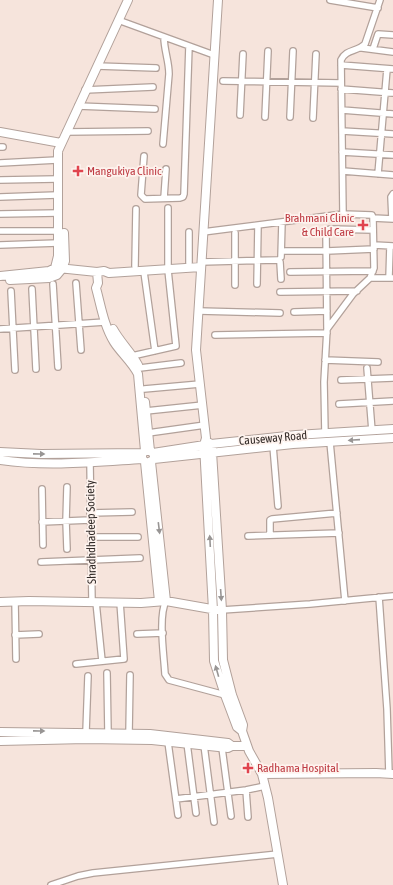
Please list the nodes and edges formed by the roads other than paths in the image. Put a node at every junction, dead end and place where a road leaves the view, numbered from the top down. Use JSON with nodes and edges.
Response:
{"nodes":[{"id":1,"x":128,"y":0,"type":"edge"},
{"id":2,"x":218,"y":0,"type":"edge"},
{"id":3,"x":330,"y":0,"type":"edge"},
{"id":4,"x":380,"y":0,"type":"edge"},
{"id":5,"x":378,"y":8,"type":"junction"},
{"id":6,"x":118,"y":20,"type":"junction"},
{"id":7,"x":393,"y":35,"type":"edge"},
{"id":8,"x":164,"y":37,"type":"junction"},
{"id":9,"x":189,"y":46,"type":"junction"},
{"id":10,"x":362,"y":48,"type":"junction"},
{"id":11,"x":373,"y":49,"type":"junction"},
{"id":12,"x":268,"y":51,"type":"dead end"},
{"id":13,"x":293,"y":51,"type":"dead end"},
{"id":14,"x":393,"y":52,"type":"edge"},
{"id":15,"x":243,"y":54,"type":"dead end"},
{"id":16,"x":316,"y":54,"type":"dead end"},
{"id":17,"x":214,"y":55,"type":"junction"},
{"id":18,"x":341,"y":65,"type":"junction"},
{"id":19,"x":97,"y":66,"type":"junction"},
{"id":20,"x":156,"y":68,"type":"dead end"},
{"id":21,"x":390,"y":69,"type":"edge"},
{"id":22,"x":223,"y":81,"type":"dead end"},
{"id":23,"x":241,"y":81,"type":"junction"},
{"id":24,"x":267,"y":81,"type":"junction"},
{"id":25,"x":291,"y":82,"type":"junction"},
{"id":26,"x":314,"y":82,"type":"junction"},
{"id":27,"x":341,"y":86,"type":"junction"},
{"id":28,"x":153,"y":87,"type":"dead end"},
{"id":29,"x":86,"y":90,"type":"junction"},
{"id":30,"x":385,"y":92,"type":"junction"},
{"id":31,"x":393,"y":93,"type":"edge"},
{"id":32,"x":78,"y":106,"type":"junction"},
{"id":33,"x":155,"y":109,"type":"dead end"},
{"id":34,"x":342,"y":110,"type":"junction"},
{"id":35,"x":383,"y":113,"type":"junction"},
{"id":36,"x":393,"y":114,"type":"edge"},
{"id":37,"x":240,"y":115,"type":"dead end"},
{"id":38,"x":265,"y":117,"type":"dead end"},
{"id":39,"x":290,"y":117,"type":"dead end"},
{"id":40,"x":313,"y":118,"type":"dead end"},
{"id":41,"x":342,"y":130,"type":"junction"},
{"id":42,"x":148,"y":131,"type":"dead end"},
{"id":43,"x":0,"y":132,"type":"edge"},
{"id":44,"x":66,"y":132,"type":"junction"},
{"id":45,"x":381,"y":134,"type":"junction"},
{"id":46,"x":393,"y":134,"type":"edge"},
{"id":47,"x":164,"y":144,"type":"dead end"},
{"id":48,"x":59,"y":147,"type":"junction"},
{"id":49,"x":342,"y":152,"type":"junction"},
{"id":50,"x":380,"y":154,"type":"junction"},
{"id":51,"x":393,"y":155,"type":"edge"},
{"id":52,"x":144,"y":156,"type":"dead end"},
{"id":53,"x":57,"y":160,"type":"junction"},
{"id":54,"x":0,"y":163,"type":"edge"},
{"id":55,"x":166,"y":169,"type":"dead end"},
{"id":56,"x":343,"y":171,"type":"junction"},
{"id":57,"x":378,"y":174,"type":"junction"},
{"id":58,"x":393,"y":175,"type":"edge"},
{"id":59,"x":57,"y":179,"type":"junction"},
{"id":60,"x":0,"y":180,"type":"edge"},
{"id":61,"x":393,"y":194,"type":"edge"},
{"id":62,"x":58,"y":195,"type":"junction"},
{"id":63,"x":0,"y":197,"type":"edge"},
{"id":64,"x":164,"y":198,"type":"junction"},
{"id":65,"x":168,"y":208,"type":"dead end"},
{"id":66,"x":136,"y":209,"type":"dead end"},
{"id":67,"x":58,"y":213,"type":"junction"},
{"id":68,"x":0,"y":214,"type":"edge"},
{"id":69,"x":343,"y":214,"type":"junction"},
{"id":70,"x":373,"y":218,"type":"junction"},
{"id":71,"x":393,"y":219,"type":"edge"},
{"id":72,"x":282,"y":222,"type":"junction"},
{"id":73,"x":258,"y":225,"type":"junction"},
{"id":74,"x":373,"y":230,"type":"junction"},
{"id":75,"x":58,"y":231,"type":"junction"},
{"id":76,"x":0,"y":232,"type":"edge"},
{"id":77,"x":189,"y":232,"type":"dead end"},
{"id":78,"x":203,"y":232,"type":"junction"},
{"id":79,"x":234,"y":233,"type":"dead end"},
{"id":80,"x":58,"y":243,"type":"junction"},
{"id":81,"x":0,"y":245,"type":"edge"},
{"id":82,"x":391,"y":246,"type":"edge"},
{"id":83,"x":374,"y":247,"type":"junction"},
{"id":84,"x":285,"y":251,"type":"dead end"},
{"id":85,"x":327,"y":251,"type":"junction"},
{"id":86,"x":281,"y":257,"type":"dead end"},
{"id":87,"x":258,"y":260,"type":"junction"},
{"id":88,"x":235,"y":261,"type":"junction"},
{"id":89,"x":189,"y":263,"type":"junction"},
{"id":90,"x":201,"y":265,"type":"junction"},
{"id":91,"x":136,"y":266,"type":"junction"},
{"id":92,"x":168,"y":268,"type":"junction"},
{"id":93,"x":59,"y":269,"type":"junction"},
{"id":94,"x":373,"y":271,"type":"junction"},
{"id":95,"x":101,"y":272,"type":"junction"},
{"id":96,"x":144,"y":272,"type":"junction"},
{"id":97,"x":290,"y":272,"type":"dead end"},
{"id":98,"x":327,"y":272,"type":"junction"},
{"id":99,"x":0,"y":276,"type":"edge"},
{"id":100,"x":370,"y":278,"type":"junction"},
{"id":101,"x":391,"y":278,"type":"edge"},
{"id":102,"x":281,"y":279,"type":"dead end"},
{"id":103,"x":0,"y":281,"type":"edge"},
{"id":104,"x":76,"y":283,"type":"dead end"},
{"id":105,"x":98,"y":283,"type":"junction"},
{"id":106,"x":53,"y":284,"type":"dead end"},
{"id":107,"x":258,"y":284,"type":"dead end"},
{"id":108,"x":235,"y":285,"type":"dead end"},
{"id":109,"x":32,"y":289,"type":"dead end"},
{"id":110,"x":11,"y":291,"type":"dead end"},
{"id":111,"x":327,"y":291,"type":"junction"},
{"id":112,"x":357,"y":291,"type":"junction"},
{"id":113,"x":280,"y":292,"type":"dead end"},
{"id":114,"x":199,"y":311,"type":"junction"},
{"id":115,"x":327,"y":311,"type":"junction"},
{"id":116,"x":280,"y":312,"type":"dead end"},
{"id":117,"x":294,"y":312,"type":"dead end"},
{"id":118,"x":105,"y":322,"type":"junction"},
{"id":119,"x":79,"y":324,"type":"junction"},
{"id":120,"x":56,"y":326,"type":"junction"},
{"id":121,"x":34,"y":327,"type":"junction"},
{"id":122,"x":13,"y":328,"type":"junction"},
{"id":123,"x":0,"y":329,"type":"edge"},
{"id":124,"x":327,"y":331,"type":"junction"},
{"id":125,"x":215,"y":334,"type":"dead end"},
{"id":126,"x":81,"y":350,"type":"dead end"},
{"id":127,"x":155,"y":351,"type":"junction"},
{"id":128,"x":132,"y":356,"type":"junction"},
{"id":129,"x":325,"y":360,"type":"junction"},
{"id":130,"x":378,"y":362,"type":"dead end"},
{"id":131,"x":181,"y":363,"type":"dead end"},
{"id":132,"x":58,"y":367,"type":"dead end"},
{"id":133,"x":140,"y":368,"type":"junction"},
{"id":134,"x":367,"y":368,"type":"dead end"},
{"id":135,"x":36,"y":369,"type":"dead end"},
{"id":136,"x":15,"y":370,"type":"dead end"},
{"id":137,"x":393,"y":378,"type":"edge"},
{"id":138,"x":368,"y":379,"type":"junction"},
{"id":139,"x":342,"y":380,"type":"dead end"},
{"id":140,"x":200,"y":384,"type":"junction"},
{"id":141,"x":144,"y":389,"type":"junction"},
{"id":142,"x":393,"y":401,"type":"edge"},
{"id":143,"x":370,"y":402,"type":"junction"},
{"id":144,"x":339,"y":404,"type":"dead end"},
{"id":145,"x":203,"y":405,"type":"junction"},
{"id":146,"x":146,"y":411,"type":"junction"},
{"id":147,"x":205,"y":425,"type":"junction"},
{"id":148,"x":393,"y":429,"type":"edge"},
{"id":149,"x":372,"y":431,"type":"junction"},
{"id":150,"x":148,"y":433,"type":"junction"},
{"id":151,"x":322,"y":437,"type":"junction"},
{"id":152,"x":393,"y":438,"type":"edge"},
{"id":153,"x":335,"y":439,"type":"junction"},
{"id":154,"x":272,"y":446,"type":"junction"},
{"id":155,"x":208,"y":447,"type":"junction"},
{"id":156,"x":0,"y":452,"type":"edge"},
{"id":157,"x":148,"y":456,"type":"junction"},
{"id":158,"x":0,"y":460,"type":"edge"},
{"id":159,"x":90,"y":462,"type":"junction"},
{"id":160,"x":67,"y":486,"type":"dead end"},
{"id":161,"x":42,"y":489,"type":"dead end"},
{"id":162,"x":278,"y":506,"type":"dead end"},
{"id":163,"x":132,"y":512,"type":"dead end"},
{"id":164,"x":90,"y":513,"type":"junction"},
{"id":165,"x":337,"y":513,"type":"junction"},
{"id":166,"x":90,"y":520,"type":"junction"},
{"id":167,"x":66,"y":521,"type":"junction"},
{"id":168,"x":42,"y":522,"type":"junction"},
{"id":169,"x":339,"y":533,"type":"junction"},
{"id":170,"x":270,"y":535,"type":"junction"},
{"id":171,"x":248,"y":536,"type":"dead end"},
{"id":172,"x":91,"y":537,"type":"junction"},
{"id":173,"x":138,"y":537,"type":"dead end"},
{"id":174,"x":42,"y":546,"type":"dead end"},
{"id":175,"x":67,"y":549,"type":"dead end"},
{"id":176,"x":140,"y":558,"type":"dead end"},
{"id":177,"x":91,"y":560,"type":"junction"},
{"id":178,"x":41,"y":562,"type":"dead end"},
{"id":179,"x":393,"y":596,"type":"edge"},
{"id":180,"x":379,"y":597,"type":"junction"},
{"id":181,"x":345,"y":601,"type":"junction"},
{"id":182,"x":0,"y":602,"type":"edge"},
{"id":183,"x":15,"y":602,"type":"junction"},
{"id":184,"x":94,"y":602,"type":"junction"},
{"id":185,"x":120,"y":602,"type":"junction"},
{"id":186,"x":163,"y":603,"type":"junction"},
{"id":187,"x":217,"y":610,"type":"junction"},
{"id":188,"x":162,"y":633,"type":"junction"},
{"id":189,"x":39,"y":634,"type":"dead end"},
{"id":190,"x":137,"y":634,"type":"dead end"},
{"id":191,"x":15,"y":635,"type":"junction"},
{"id":192,"x":16,"y":659,"type":"dead end"},
{"id":193,"x":102,"y":661,"type":"junction"},
{"id":194,"x":76,"y":664,"type":"dead end"},
{"id":195,"x":107,"y":673,"type":"dead end"},
{"id":196,"x":88,"y":676,"type":"dead end"},
{"id":197,"x":130,"y":676,"type":"dead end"},
{"id":198,"x":225,"y":695,"type":"junction"},
{"id":199,"x":390,"y":709,"type":"edge"},
{"id":200,"x":0,"y":732,"type":"edge"},
{"id":201,"x":86,"y":732,"type":"junction"},
{"id":202,"x":242,"y":732,"type":"junction"},
{"id":203,"x":108,"y":733,"type":"junction"},
{"id":204,"x":129,"y":733,"type":"junction"},
{"id":205,"x":0,"y":740,"type":"edge"},
{"id":206,"x":168,"y":742,"type":"junction"},
{"id":207,"x":187,"y":743,"type":"junction"},
{"id":208,"x":204,"y":745,"type":"junction"},
{"id":209,"x":232,"y":746,"type":"junction"},
{"id":210,"x":247,"y":746,"type":"junction"},
{"id":211,"x":222,"y":748,"type":"junction"},
{"id":212,"x":262,"y":774,"type":"junction"},
{"id":213,"x":391,"y":774,"type":"edge"},
{"id":214,"x":265,"y":786,"type":"junction"},
{"id":215,"x":246,"y":790,"type":"junction"},
{"id":216,"x":228,"y":792,"type":"junction"},
{"id":217,"x":211,"y":795,"type":"junction"},
{"id":218,"x":194,"y":796,"type":"junction"},
{"id":219,"x":176,"y":800,"type":"junction"},
{"id":220,"x":196,"y":813,"type":"dead end"},
{"id":221,"x":178,"y":815,"type":"dead end"},
{"id":222,"x":231,"y":816,"type":"dead end"},
{"id":223,"x":248,"y":817,"type":"dead end"},
{"id":224,"x":214,"y":822,"type":"dead end"},
{"id":225,"x":278,"y":854,"type":"junction"},
{"id":226,"x":50,"y":885,"type":"edge"},
{"id":227,"x":283,"y":885,"type":"edge"}],
"edges":[{"from":1,"to":6,"type":"street"},
{"from":2,"to":17,"type":"street"},
{"from":3,"to":5,"type":"street"},
{"from":4,"to":5,"type":"street"},
{"from":5,"to":10,"type":"street"},
{"from":6,"to":8,"type":"street"},
{"from":6,"to":19,"type":"street"},
{"from":7,"to":11,"type":"street"},
{"from":8,"to":9,"type":"street"},
{"from":8,"to":47,"type":"street"},
{"from":9,"to":17,"type":"street"},
{"from":9,"to":64,"type":"street"},
{"from":10,"to":11,"type":"street"},
{"from":10,"to":18,"type":"street"},
{"from":11,"to":14,"type":"street"},
{"from":12,"to":24,"type":"street"},
{"from":13,"to":25,"type":"street"},
{"from":15,"to":23,"type":"street"},
{"from":16,"to":26,"type":"street"},
{"from":17,"to":78,"type":"street"},
{"from":18,"to":21,"type":"street"},
{"from":18,"to":27,"type":"street"},
{"from":19,"to":20,"type":"street"},
{"from":19,"to":29,"type":"street"},
{"from":21,"to":30,"type":"street"},
{"from":22,"to":23,"type":"street"},
{"from":23,"to":24,"type":"street"},
{"from":23,"to":37,"type":"street"},
{"from":24,"to":25,"type":"street"},
{"from":24,"to":38,"type":"street"},
{"from":25,"to":26,"type":"street"},
{"from":25,"to":39,"type":"street"},
{"from":26,"to":27,"type":"street"},
{"from":26,"to":40,"type":"street"},
{"from":27,"to":30,"type":"street"},
{"from":27,"to":34,"type":"street"},
{"from":28,"to":29,"type":"street"},
{"from":29,"to":32,"type":"street"},
{"from":30,"to":31,"type":"street"},
{"from":30,"to":35,"type":"street"},
{"from":32,"to":33,"type":"street"},
{"from":32,"to":44,"type":"street"},
{"from":34,"to":35,"type":"street"},
{"from":34,"to":41,"type":"street"},
{"from":35,"to":36,"type":"street"},
{"from":35,"to":45,"type":"street"},
{"from":41,"to":45,"type":"street"},
{"from":41,"to":49,"type":"street"},
{"from":42,"to":44,"type":"street"},
{"from":43,"to":48,"type":"street"},
{"from":44,"to":48,"type":"street"},
{"from":45,"to":46,"type":"street"},
{"from":45,"to":50,"type":"street"},
{"from":48,"to":53,"type":"street"},
{"from":48,"to":93,"type":"street"},
{"from":49,"to":50,"type":"street"},
{"from":49,"to":56,"type":"street"},
{"from":50,"to":51,"type":"street"},
{"from":50,"to":57,"type":"street"},
{"from":52,"to":64,"type":"street"},
{"from":53,"to":54,"type":"street"},
{"from":53,"to":59,"type":"street"},
{"from":55,"to":64,"type":"street"},
{"from":56,"to":57,"type":"street"},
{"from":56,"to":69,"type":"street"},
{"from":57,"to":58,"type":"street"},
{"from":59,"to":60,"type":"street"},
{"from":59,"to":62,"type":"street"},
{"from":61,"to":71,"type":"street"},
{"from":62,"to":63,"type":"street"},
{"from":62,"to":67,"type":"street"},
{"from":65,"to":92,"type":"street"},
{"from":66,"to":91,"type":"street"},
{"from":67,"to":68,"type":"street"},
{"from":67,"to":75,"type":"street"},
{"from":69,"to":70,"type":"street"},
{"from":69,"to":72,"type":"street"},
{"from":70,"to":71,"type":"street"},
{"from":70,"to":74,"type":"street"},
{"from":72,"to":73,"type":"street"},
{"from":72,"to":86,"type":"street"},
{"from":73,"to":78,"type":"street"},
{"from":73,"to":87,"type":"street"},
{"from":74,"to":83,"type":"street"},
{"from":74,"to":85,"type":"street"},
{"from":75,"to":76,"type":"street"},
{"from":75,"to":80,"type":"street"},
{"from":77,"to":89,"type":"street"},
{"from":78,"to":90,"type":"street"},
{"from":79,"to":88,"type":"street"},
{"from":80,"to":81,"type":"street"},
{"from":80,"to":93,"type":"street"},
{"from":82,"to":83,"type":"street"},
{"from":82,"to":101,"type":"street"},
{"from":83,"to":85,"type":"street"},
{"from":83,"to":94,"type":"street"},
{"from":84,"to":85,"type":"street"},
{"from":85,"to":98,"type":"street"},
{"from":87,"to":88,"type":"street"},
{"from":87,"to":102,"type":"street"},
{"from":87,"to":107,"type":"street"},
{"from":88,"to":90,"type":"street"},
{"from":88,"to":108,"type":"street"},
{"from":89,"to":90,"type":"street"},
{"from":89,"to":92,"type":"street"},
{"from":90,"to":92,"type":"street"},
{"from":90,"to":114,"type":"street"},
{"from":91,"to":92,"type":"street"},
{"from":91,"to":95,"type":"street"},
{"from":92,"to":96,"type":"street"},
{"from":92,"to":127,"type":"street"},
{"from":93,"to":95,"type":"street"},
{"from":93,"to":99,"type":"street"},
{"from":93,"to":103,"type":"street"},
{"from":94,"to":98,"type":"street"},
{"from":94,"to":100,"type":"street"},
{"from":95,"to":96,"type":"street"},
{"from":95,"to":105,"type":"street"},
{"from":96,"to":127,"type":"street"},
{"from":97,"to":98,"type":"street"},
{"from":98,"to":111,"type":"street"},
{"from":100,"to":101,"type":"street"},
{"from":100,"to":112,"type":"street"},
{"from":104,"to":119,"type":"street"},
{"from":105,"to":118,"type":"street"},
{"from":105,"to":128,"type":"street"},
{"from":106,"to":120,"type":"street"},
{"from":109,"to":121,"type":"street"},
{"from":110,"to":122,"type":"street"},
{"from":111,"to":112,"type":"street"},
{"from":111,"to":113,"type":"street"},
{"from":111,"to":115,"type":"street"},
{"from":112,"to":124,"type":"street"},
{"from":114,"to":116,"type":"street"},
{"from":114,"to":140,"type":"street"},
{"from":115,"to":117,"type":"street"},
{"from":115,"to":124,"type":"street"},
{"from":118,"to":119,"type":"street"},
{"from":118,"to":157,"type":"street"},
{"from":119,"to":120,"type":"street"},
{"from":119,"to":126,"type":"street"},
{"from":120,"to":121,"type":"street"},
{"from":120,"to":132,"type":"street"},
{"from":121,"to":122,"type":"street"},
{"from":121,"to":135,"type":"street"},
{"from":122,"to":123,"type":"street"},
{"from":122,"to":136,"type":"street"},
{"from":124,"to":125,"type":"street"},
{"from":124,"to":129,"type":"street"},
{"from":127,"to":128,"type":"street"},
{"from":128,"to":133,"type":"street"},
{"from":129,"to":130,"type":"street"},
{"from":129,"to":151,"type":"street"},
{"from":131,"to":133,"type":"street"},
{"from":133,"to":141,"type":"street"},
{"from":134,"to":138,"type":"street"},
{"from":137,"to":138,"type":"street"},
{"from":138,"to":139,"type":"street"},
{"from":138,"to":143,"type":"street"},
{"from":140,"to":141,"type":"street"},
{"from":140,"to":145,"type":"street"},
{"from":141,"to":146,"type":"street"},
{"from":142,"to":143,"type":"street"},
{"from":143,"to":144,"type":"street"},
{"from":143,"to":149,"type":"street"},
{"from":145,"to":146,"type":"street"},
{"from":145,"to":147,"type":"street"},
{"from":146,"to":150,"type":"street"},
{"from":147,"to":150,"type":"street"},
{"from":147,"to":155,"type":"street"},
{"from":148,"to":149,"type":"street","name":"Causeway Road"},
{"from":149,"to":153,"type":"street","name":"Causeway Road"},
{"from":150,"to":157,"type":"street"},
{"from":151,"to":153,"type":"street","name":"Causeway Road"},
{"from":151,"to":154,"type":"street","name":"Causeway Road"},
{"from":151,"to":155,"type":"street","name":"Causeway Road"},
{"from":152,"to":153,"type":"street","name":"Causeway Road","one_way":true},
{"from":153,"to":165,"type":"street"},
{"from":154,"to":155,"type":"street","name":"Causeway Road"},
{"from":154,"to":162,"type":"street"},
{"from":155,"to":157,"type":"street","name":"Causeway Road"},
{"from":155,"to":187,"type":"street"},
{"from":156,"to":157,"type":"street","name":"Causeway Road","one_way":true},
{"from":157,"to":159,"type":"street","name":"Causeway Road"},
{"from":157,"to":186,"type":"street"},
{"from":158,"to":159,"type":"street","name":"Causeway Road"},
{"from":159,"to":164,"type":"street","name":"Shradhdhadeep Society"},
{"from":160,"to":167,"type":"street"},
{"from":161,"to":168,"type":"street"},
{"from":163,"to":164,"type":"street"},
{"from":164,"to":166,"type":"street","name":"Shradhdhadeep Society"},
{"from":165,"to":169,"type":"street"},
{"from":165,"to":170,"type":"street"},
{"from":166,"to":167,"type":"street"},
{"from":166,"to":172,"type":"street","name":"Shradhdhadeep Society"},
{"from":167,"to":168,"type":"street"},
{"from":167,"to":175,"type":"street"},
{"from":168,"to":174,"type":"street"},
{"from":169,"to":170,"type":"street"},
{"from":169,"to":181,"type":"street"},
{"from":170,"to":171,"type":"street"},
{"from":172,"to":173,"type":"street"},
{"from":172,"to":177,"type":"street","name":"Shradhdhadeep Society"},
{"from":176,"to":177,"type":"street"},
{"from":177,"to":178,"type":"street"},
{"from":177,"to":184,"type":"street","name":"Shradhdhadeep Society"},
{"from":179,"to":180,"type":"street"},
{"from":180,"to":181,"type":"street"},
{"from":180,"to":199,"type":"street"},
{"from":181,"to":187,"type":"street"},
{"from":182,"to":183,"type":"street"},
{"from":183,"to":184,"type":"street"},
{"from":183,"to":191,"type":"street"},
{"from":184,"to":185,"type":"street"},
{"from":184,"to":193,"type":"street","name":"Shradhdhadeep Society"},
{"from":185,"to":186,"type":"street"},
{"from":185,"to":193,"type":"street"},
{"from":186,"to":187,"type":"street"},
{"from":186,"to":188,"type":"street"},
{"from":198,"to":187,"type":"street","one_way":true},
{"from":187,"to":202,"type":"street"},
{"from":188,"to":190,"type":"street"},
{"from":188,"to":198,"type":"street"},
{"from":189,"to":191,"type":"street"},
{"from":191,"to":192,"type":"street"},
{"from":193,"to":194,"type":"street"},
{"from":195,"to":203,"type":"street"},
{"from":196,"to":201,"type":"street"},
{"from":197,"to":204,"type":"street"},
{"from":198,"to":202,"type":"street"},
{"from":199,"to":213,"type":"street"},
{"from":200,"to":201,"type":"street","one_way":true},
{"from":201,"to":203,"type":"street"},
{"from":202,"to":210,"type":"street"},
{"from":203,"to":204,"type":"street"},
{"from":204,"to":209,"type":"street"},
{"from":205,"to":206,"type":"street"},
{"from":206,"to":207,"type":"street"},
{"from":206,"to":219,"type":"street"},
{"from":207,"to":208,"type":"street"},
{"from":207,"to":218,"type":"street"},
{"from":208,"to":211,"type":"street"},
{"from":208,"to":217,"type":"street"},
{"from":209,"to":210,"type":"street"},
{"from":209,"to":211,"type":"street"},
{"from":210,"to":212,"type":"street"},
{"from":211,"to":216,"type":"street"},
{"from":212,"to":213,"type":"street"},
{"from":212,"to":214,"type":"street"},
{"from":214,"to":215,"type":"street"},
{"from":214,"to":225,"type":"street"},
{"from":215,"to":216,"type":"street"},
{"from":215,"to":223,"type":"street"},
{"from":216,"to":217,"type":"street"},
{"from":216,"to":222,"type":"street"},
{"from":217,"to":218,"type":"street"},
{"from":217,"to":224,"type":"street"},
{"from":218,"to":219,"type":"street"},
{"from":218,"to":220,"type":"street"},
{"from":219,"to":221,"type":"street"},
{"from":225,"to":226,"type":"street"},
{"from":225,"to":227,"type":"street"}]}
